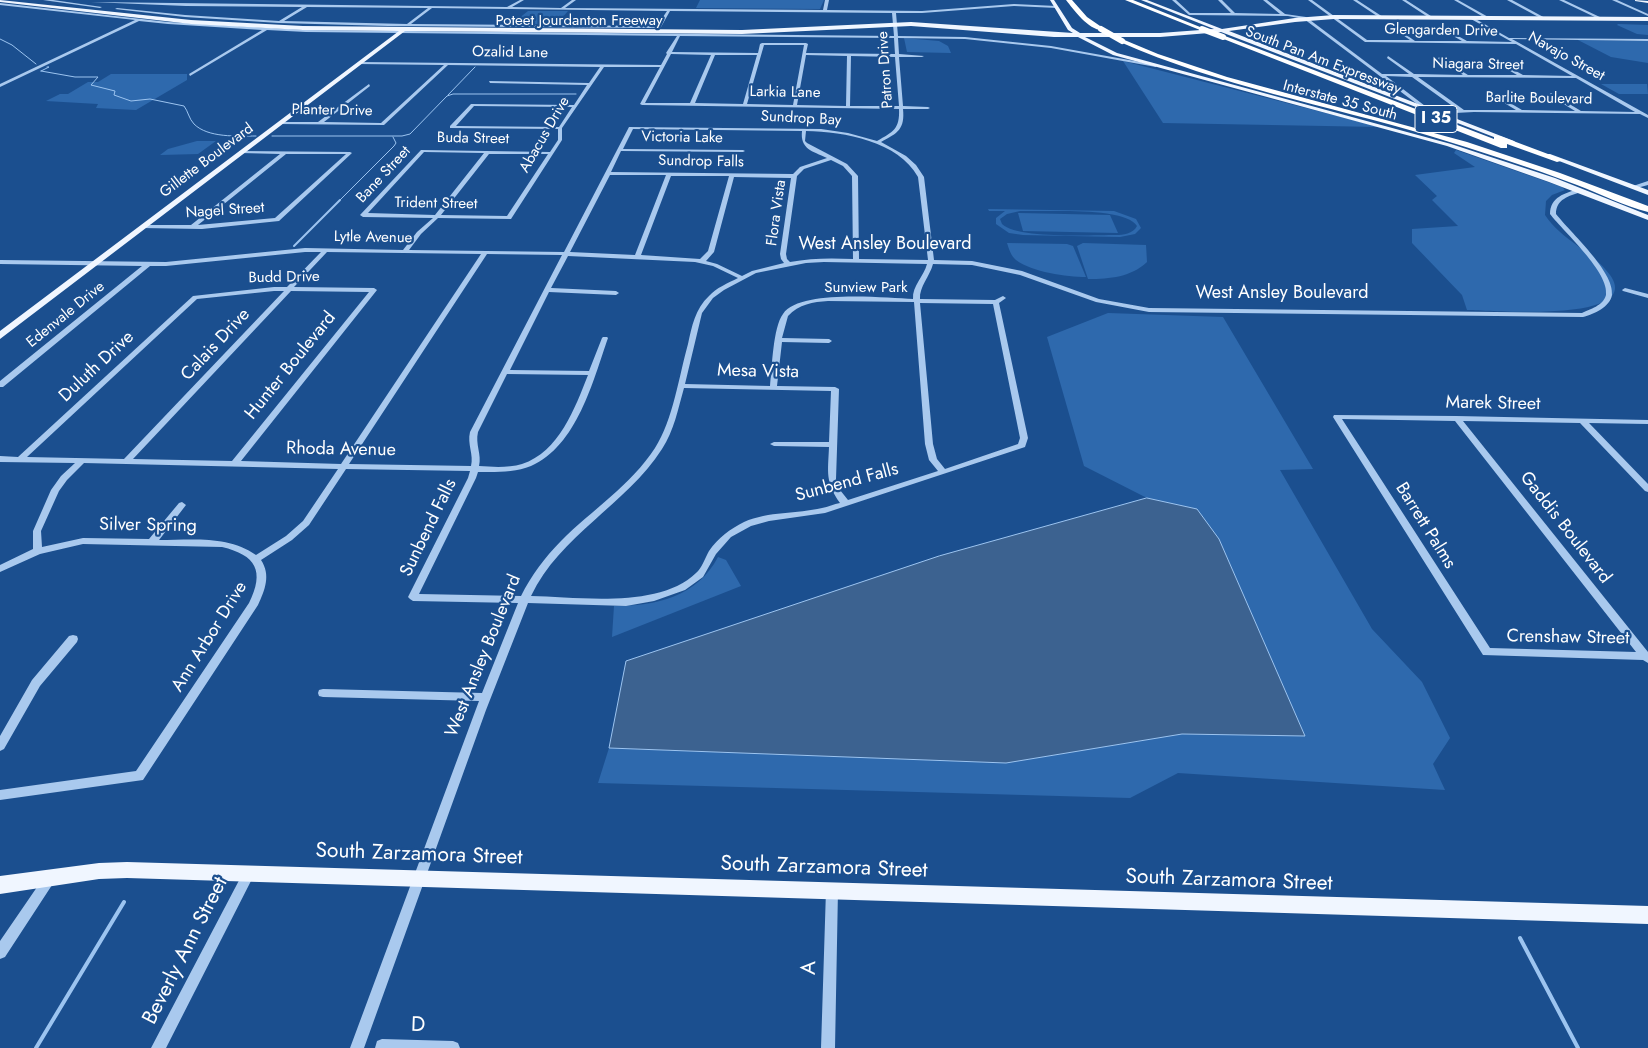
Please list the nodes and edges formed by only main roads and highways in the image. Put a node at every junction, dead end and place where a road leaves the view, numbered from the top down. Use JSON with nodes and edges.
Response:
{"nodes":[{"id":1,"x":18,"y":0,"type":"edge"},
{"id":2,"x":1052,"y":0,"type":"edge"},
{"id":3,"x":1128,"y":0,"type":"edge"},
{"id":4,"x":1134,"y":0,"type":"edge"},
{"id":5,"x":1143,"y":0,"type":"edge"},
{"id":6,"x":1637,"y":0,"type":"edge"},
{"id":7,"x":0,"y":2,"type":"edge"},
{"id":8,"x":1070,"y":2,"type":"edge"},
{"id":9,"x":1648,"y":2,"type":"edge"},
{"id":10,"x":150,"y":15,"type":"junction"},
{"id":11,"x":1648,"y":19,"type":"edge"},
{"id":12,"x":1202,"y":26,"type":"junction"},
{"id":13,"x":1211,"y":26,"type":"junction"},
{"id":14,"x":404,"y":28,"type":"junction"},
{"id":15,"x":1070,"y":28,"type":"junction"},
{"id":16,"x":1232,"y":32,"type":"junction"},
{"id":17,"x":1056,"y":34,"type":"junction"},
{"id":18,"x":1222,"y":34,"type":"junction"},
{"id":19,"x":1078,"y":35,"type":"junction"},
{"id":20,"x":1093,"y":44,"type":"junction"},
{"id":21,"x":1099,"y":47,"type":"junction"},
{"id":22,"x":1383,"y":99,"type":"junction"},
{"id":23,"x":1436,"y":135,"type":"junction"},
{"id":24,"x":1560,"y":160,"type":"junction"},
{"id":25,"x":1648,"y":193,"type":"edge"},
{"id":26,"x":1648,"y":202,"type":"edge"},
{"id":27,"x":1648,"y":209,"type":"edge"},
{"id":28,"x":1648,"y":218,"type":"edge"},
{"id":29,"x":0,"y":336,"type":"edge"},
{"id":30,"x":0,"y":885,"type":"edge"},
{"id":31,"x":1648,"y":915,"type":"edge"}],
"edges":[{"from":1,"to":10,"type":"main road","name":"Poteet Jourdanton Freeway"},
{"from":2,"to":15,"type":"main road","name":"Interstate 35 South"},
{"from":3,"to":12,"type":"highway","name":"South Pan Am Expressway","number":"I 35"},
{"from":4,"to":12,"type":"highway"},
{"from":5,"to":12,"type":"main road","name":"Interstate 35 South"},
{"from":6,"to":9,"type":"main road"},
{"from":7,"to":10,"type":"main road","name":"Poteet Jourdanton Freeway"},
{"from":8,"to":23,"type":"highway","name":"South Pan Am Expressway","number":"I 35","bridge":true},
{"from":10,"to":14,"type":"main road","name":"Poteet Jourdanton Freeway"},
{"from":11,"to":16,"type":"main road"},
{"from":12,"to":13,"type":"main road","name":"Interstate 35 South"},
{"from":12,"to":15,"type":"main road"},
{"from":12,"to":18,"type":"highway","name":"South Pan Am Expressway","number":"I 35","bridge":true},
{"from":13,"to":16,"type":"main road"},
{"from":13,"to":18,"type":"main road","name":"Interstate 35 South"},
{"from":14,"to":17,"type":"main road","name":"Poteet Jourdanton Freeway"},
{"from":14,"to":29,"type":"main road","name":"Gillette Boulevard"},
{"from":15,"to":17,"type":"main road"},
{"from":15,"to":19,"type":"main road","name":"Interstate 35 South"},
{"from":16,"to":18,"type":"main road","name":"Interstate 35 South"},
{"from":16,"to":21,"type":"main road"},
{"from":16,"to":24,"type":"main road","name":"Interstate 35 South"},
{"from":17,"to":19,"type":"main road","name":"Poteet Jourdanton Freeway"},
{"from":17,"to":20,"type":"main road"},
{"from":18,"to":19,"type":"main road","name":"Poteet Jourdanton Freeway"},
{"from":18,"to":22,"type":"highway","name":"South Pan Am Expressway","number":"I 35"},
{"from":19,"to":20,"type":"main road","name":"Interstate 35 South"},
{"from":20,"to":21,"type":"main road","name":"Interstate 35 South"},
{"from":21,"to":28,"type":"main road","name":"Interstate 35 South"},
{"from":22,"to":24,"type":"highway"},
{"from":22,"to":26,"type":"highway","name":"South Pan Am Expressway","number":"I 35"},
{"from":23,"to":27,"type":"highway","name":"South Pan Am Expressway","number":"I 35"},
{"from":23,"to":28,"type":"highway"},
{"from":24,"to":25,"type":"main road","name":"Interstate 35 South"},
{"from":30,"to":31,"type":"main road","name":"South Zarzamora Street"}]}
